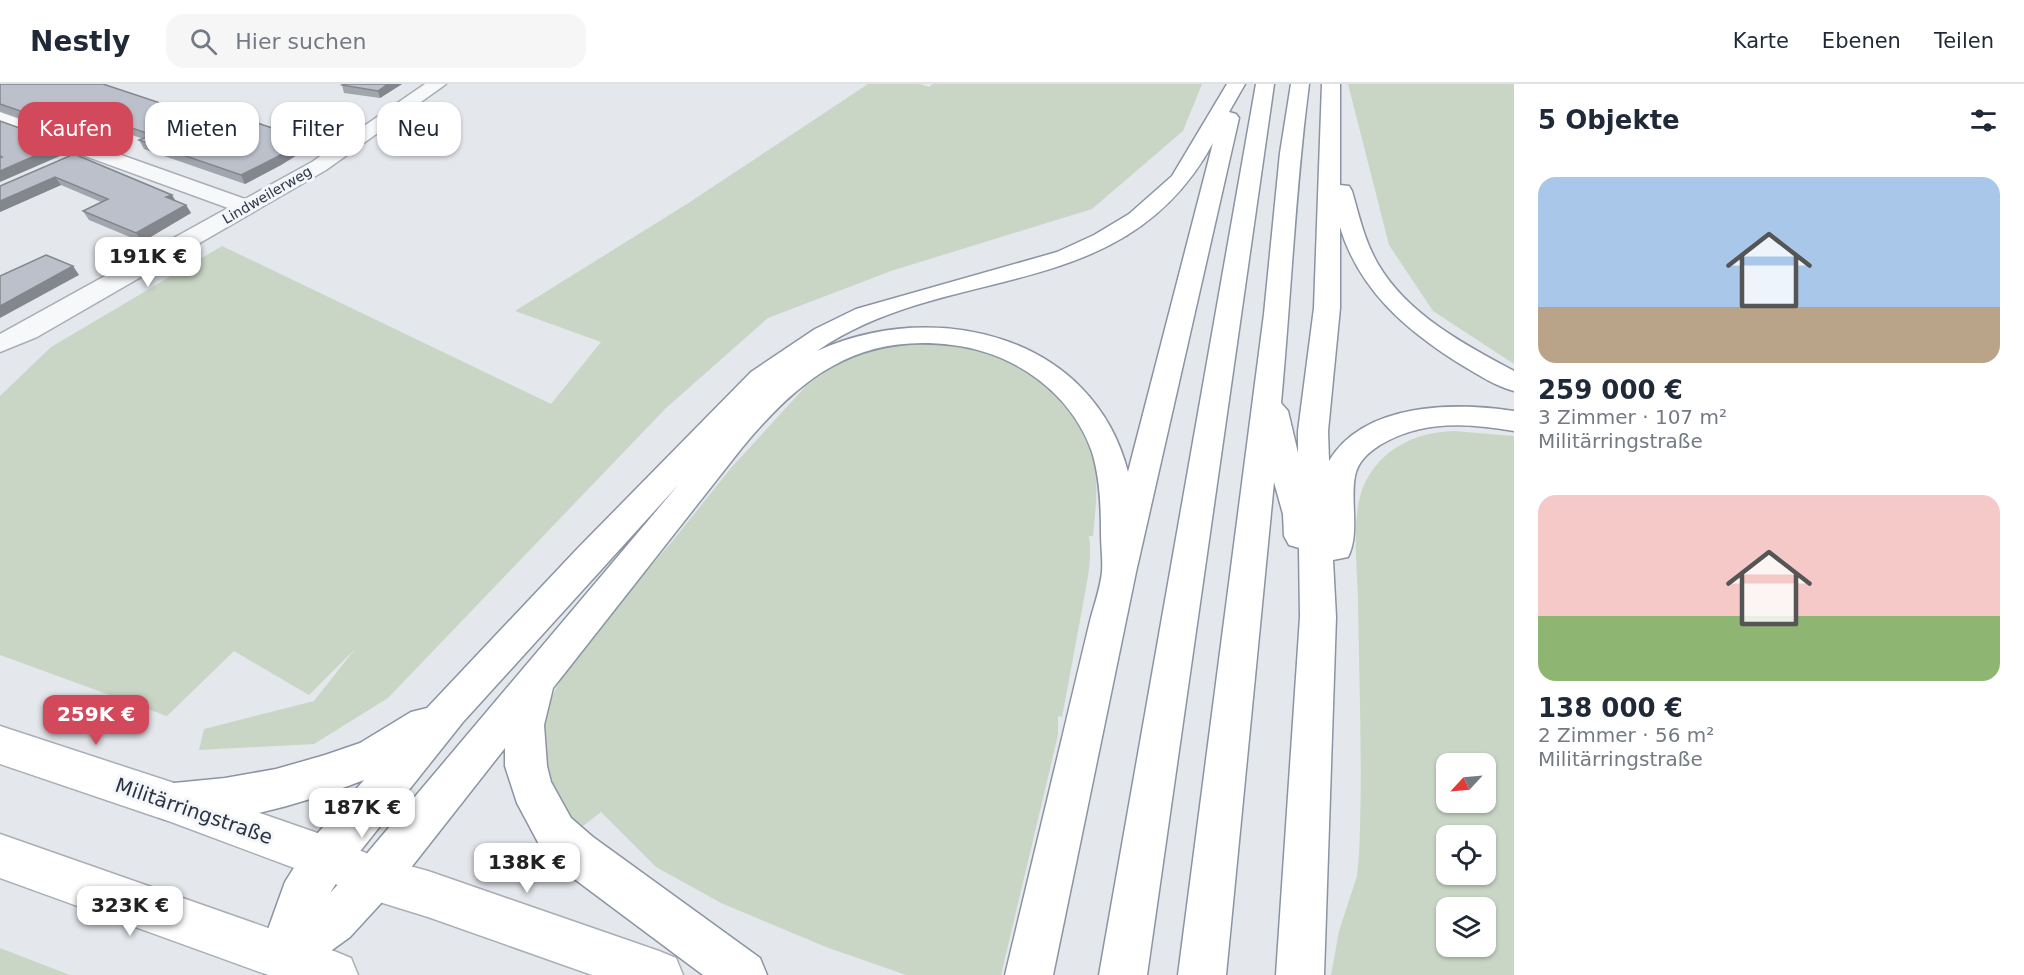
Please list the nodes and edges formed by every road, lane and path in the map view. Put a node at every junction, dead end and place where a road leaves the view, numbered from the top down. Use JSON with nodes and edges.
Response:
{"nodes":[{"id":1,"x":437,"y":84,"type":"edge"},
{"id":2,"x":1236,"y":84,"type":"edge"},
{"id":3,"x":1265,"y":84,"type":"edge"},
{"id":4,"x":1300,"y":84,"type":"edge"},
{"id":5,"x":1331,"y":84,"type":"edge"},
{"id":6,"x":0,"y":118,"type":"edge"},
{"id":7,"x":1332,"y":152,"type":"junction"},
{"id":8,"x":246,"y":207,"type":"junction"},
{"id":9,"x":28,"y":331,"type":"junction"},
{"id":10,"x":0,"y":344,"type":"edge"},
{"id":11,"x":0,"y":356,"type":"edge"},
{"id":12,"x":1514,"y":382,"type":"edge"},
{"id":13,"x":1269,"y":384,"type":"junction"},
{"id":14,"x":1514,"y":421,"type":"edge"},
{"id":15,"x":1119,"y":572,"type":"junction"},
{"id":16,"x":1318,"y":617,"type":"junction"},
{"id":17,"x":536,"y":682,"type":"junction"},
{"id":18,"x":449,"y":710,"type":"junction"},
{"id":19,"x":0,"y":745,"type":"edge"},
{"id":20,"x":174,"y":803,"type":"junction"},
{"id":21,"x":0,"y":856,"type":"edge"},
{"id":22,"x":326,"y":858,"type":"junction"},
{"id":23,"x":373,"y":878,"type":"junction"},
{"id":24,"x":282,"y":957,"type":"junction"},
{"id":25,"x":334,"y":975,"type":"edge"},
{"id":26,"x":659,"y":975,"type":"edge"},
{"id":27,"x":744,"y":975,"type":"edge"},
{"id":28,"x":1029,"y":975,"type":"edge"},
{"id":29,"x":1124,"y":975,"type":"edge"},
{"id":30,"x":1202,"y":975,"type":"edge"},
{"id":31,"x":1300,"y":975,"type":"edge"}],
"edges":[{"from":1,"to":8,"type":"street","name":"Lindweilerweg"},
{"from":2,"to":15,"type":"main road"},
{"from":2,"to":18,"type":"main road"},
{"from":3,"to":29,"type":"main road"},
{"from":4,"to":13,"type":"main road"},
{"from":5,"to":7,"type":"main road"},
{"from":6,"to":8,"type":"street"},
{"from":7,"to":12,"type":"main road"},
{"from":7,"to":16,"type":"main road"},
{"from":8,"to":9,"type":"street","name":"Lindweilerweg"},
{"from":9,"to":10,"type":"street","name":"Lindweilerweg"},
{"from":9,"to":11,"type":"street","name":"Lindweilerweg"},
{"from":13,"to":16,"type":"main road"},
{"from":13,"to":30,"type":"main road"},
{"from":14,"to":16,"type":"main road"},
{"from":15,"to":17,"type":"main road"},
{"from":15,"to":28,"type":"main road"},
{"from":16,"to":31,"type":"main road"},
{"from":17,"to":23,"type":"main road"},
{"from":17,"to":27,"type":"main road"},
{"from":18,"to":20,"type":"main road"},
{"from":18,"to":22,"type":"main road"},
{"from":19,"to":20,"type":"main road","name":"Militärringstraße"},
{"from":20,"to":22,"type":"main road","name":"Militärringstraße"},
{"from":21,"to":24,"type":"main road"},
{"from":22,"to":23,"type":"main road","name":"Militärringstraße"},
{"from":22,"to":24,"type":"main road"},
{"from":23,"to":24,"type":"main road"},
{"from":23,"to":26,"type":"main road","name":"Militärringstraße"},
{"from":24,"to":25,"type":"main road"}]}
